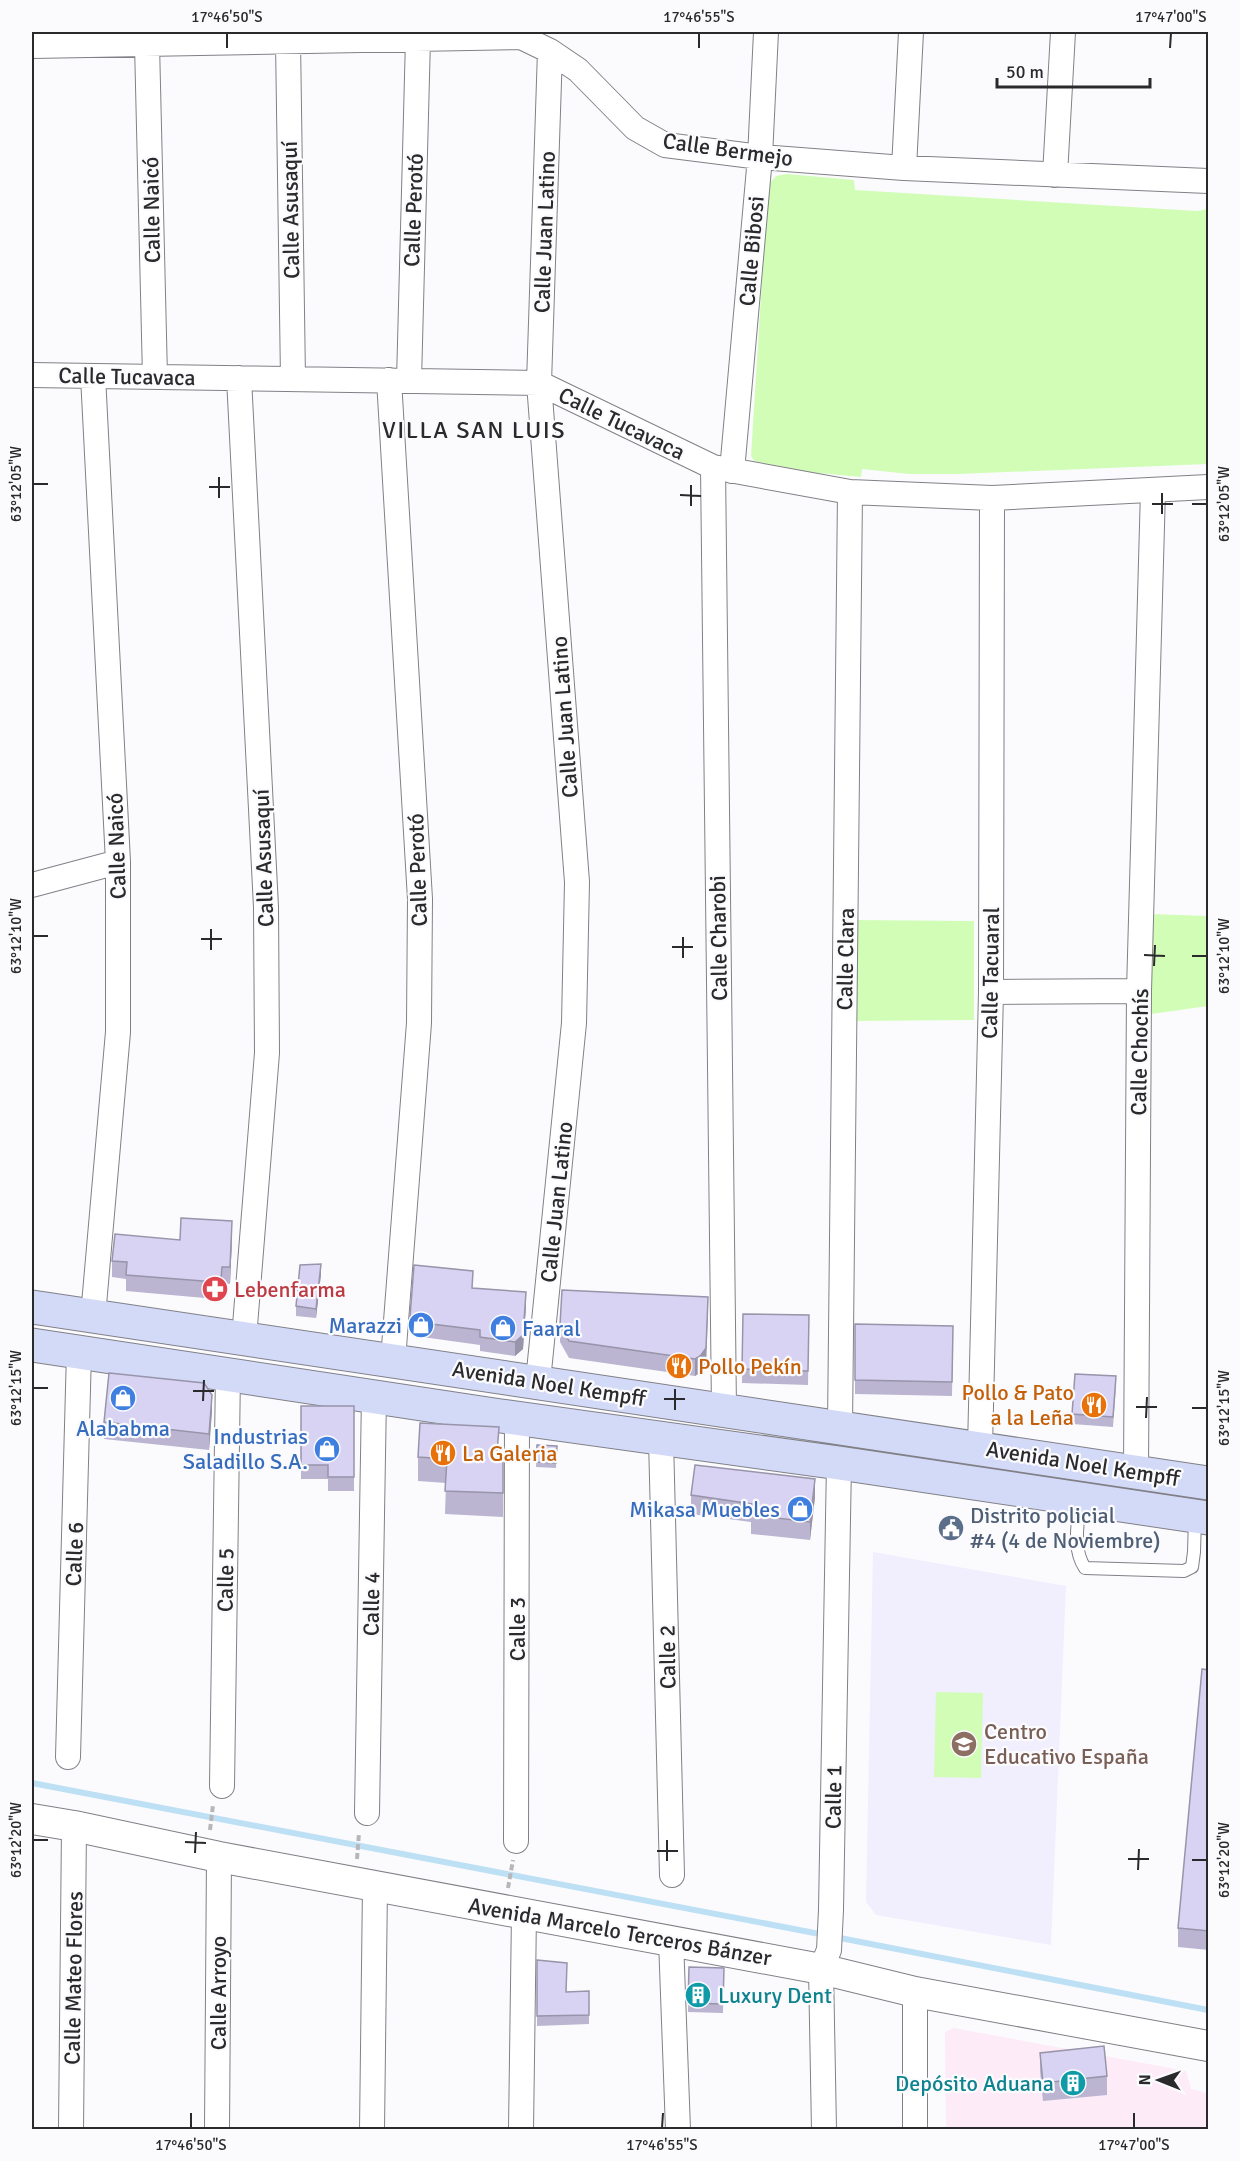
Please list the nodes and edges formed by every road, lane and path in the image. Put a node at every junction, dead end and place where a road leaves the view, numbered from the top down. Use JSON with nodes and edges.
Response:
{"nodes":[{"id":1,"x":765,"y":32,"type":"edge"},
{"id":2,"x":911,"y":32,"type":"edge"},
{"id":3,"x":1063,"y":32,"type":"edge"},
{"id":4,"x":418,"y":39,"type":"junction"},
{"id":5,"x":288,"y":41,"type":"junction"},
{"id":6,"x":147,"y":44,"type":"junction"},
{"id":7,"x":32,"y":46,"type":"edge"},
{"id":8,"x":550,"y":51,"type":"junction"},
{"id":9,"x":760,"y":157,"type":"junction"},
{"id":10,"x":904,"y":168,"type":"junction"},
{"id":11,"x":1055,"y":175,"type":"junction"},
{"id":12,"x":1209,"y":181,"type":"edge"},
{"id":13,"x":32,"y":375,"type":"edge"},
{"id":14,"x":93,"y":376,"type":"junction"},
{"id":15,"x":155,"y":377,"type":"junction"},
{"id":16,"x":239,"y":378,"type":"junction"},
{"id":17,"x":293,"y":379,"type":"junction"},
{"id":18,"x":399,"y":380,"type":"junction"},
{"id":19,"x":539,"y":382,"type":"junction"},
{"id":20,"x":723,"y":469,"type":"junction"},
{"id":21,"x":1209,"y":487,"type":"edge"},
{"id":22,"x":1153,"y":490,"type":"junction"},
{"id":23,"x":850,"y":492,"type":"junction"},
{"id":24,"x":992,"y":498,"type":"junction"},
{"id":25,"x":118,"y":862,"type":"junction"},
{"id":26,"x":32,"y":885,"type":"edge"},
{"id":27,"x":1139,"y":991,"type":"junction"},
{"id":28,"x":991,"y":992,"type":"junction"},
{"id":29,"x":41,"y":1312,"type":"edge"},
{"id":30,"x":93,"y":1316,"type":"junction"},
{"id":31,"x":244,"y":1338,"type":"junction"},
{"id":32,"x":32,"y":1345,"type":"edge"},
{"id":33,"x":79,"y":1352,"type":"junction"},
{"id":34,"x":393,"y":1360,"type":"junction"},
{"id":35,"x":240,"y":1376,"type":"junction"},
{"id":36,"x":538,"y":1382,"type":"junction"},
{"id":37,"x":374,"y":1395,"type":"junction"},
{"id":38,"x":731,"y":1411,"type":"junction"},
{"id":39,"x":509,"y":1417,"type":"junction"},
{"id":40,"x":840,"y":1427,"type":"junction"},
{"id":41,"x":661,"y":1439,"type":"junction"},
{"id":42,"x":970,"y":1446,"type":"junction"},
{"id":43,"x":839,"y":1463,"type":"junction"},
{"id":44,"x":1136,"y":1471,"type":"junction"},
{"id":45,"x":1209,"y":1483,"type":"edge"},
{"id":46,"x":1080,"y":1500,"type":"junction"},
{"id":47,"x":1204,"y":1517,"type":"edge"},
{"id":48,"x":68,"y":1756,"type":"dead end"},
{"id":49,"x":218,"y":1793,"type":"joint"},
{"id":50,"x":32,"y":1820,"type":"edge"},
{"id":51,"x":363,"y":1823,"type":"joint"},
{"id":52,"x":74,"y":1826,"type":"junction"},
{"id":53,"x":214,"y":1846,"type":"junction"},
{"id":54,"x":515,"y":1848,"type":"joint"},
{"id":55,"x":356,"y":1862,"type":"dead end"},
{"id":56,"x":672,"y":1875,"type":"dead end"},
{"id":57,"x":375,"y":1886,"type":"junction"},
{"id":58,"x":515,"y":1904,"type":"junction"},
{"id":59,"x":671,"y":1940,"type":"junction"},
{"id":60,"x":825,"y":1959,"type":"junction"},
{"id":61,"x":915,"y":1992,"type":"junction"},
{"id":62,"x":1209,"y":2046,"type":"edge"},
{"id":63,"x":71,"y":2130,"type":"edge"},
{"id":64,"x":217,"y":2130,"type":"edge"},
{"id":65,"x":372,"y":2130,"type":"edge"},
{"id":66,"x":521,"y":2130,"type":"edge"},
{"id":67,"x":678,"y":2130,"type":"edge"},
{"id":68,"x":824,"y":2130,"type":"edge"},
{"id":69,"x":915,"y":2130,"type":"edge"}],
"edges":[{"from":1,"to":9,"type":"street","name":"Calle Bibosi"},
{"from":2,"to":10,"type":"street"},
{"from":3,"to":11,"type":"street"},
{"from":4,"to":5,"type":"street","name":"Calle Bermejo"},
{"from":4,"to":8,"type":"street","name":"Calle Bermejo"},
{"from":4,"to":18,"type":"street","name":"Calle Perotó"},
{"from":5,"to":6,"type":"street","name":"Calle Bermejo"},
{"from":5,"to":17,"type":"street","name":"Calle Asusaquí"},
{"from":6,"to":7,"type":"street","name":"Calle Bermejo"},
{"from":6,"to":15,"type":"street","name":"Calle Naicó"},
{"from":8,"to":9,"type":"street","name":"Calle Bermejo"},
{"from":8,"to":19,"type":"street","name":"Calle Juan Latino"},
{"from":9,"to":10,"type":"street","name":"Calle Bermejo"},
{"from":9,"to":20,"type":"street","name":"Calle Bibosi"},
{"from":10,"to":11,"type":"street","name":"Calle Bermejo"},
{"from":11,"to":12,"type":"street","name":"Calle Bermejo"},
{"from":13,"to":14,"type":"street","name":"Calle Tucavaca"},
{"from":14,"to":15,"type":"street","name":"Calle Tucavaca"},
{"from":14,"to":25,"type":"street","name":"Calle Naicó"},
{"from":15,"to":16,"type":"street","name":"Calle Tucavaca"},
{"from":16,"to":17,"type":"street","name":"Calle Tucavaca"},
{"from":16,"to":31,"type":"street","name":"Calle Asusaquí"},
{"from":17,"to":18,"type":"street","name":"Calle Tucavaca"},
{"from":18,"to":19,"type":"street","name":"Calle Tucavaca"},
{"from":18,"to":34,"type":"street","name":"Calle Perotó"},
{"from":19,"to":20,"type":"street","name":"Calle Tucavaca"},
{"from":19,"to":36,"type":"street","name":"Calle Juan Latino"},
{"from":20,"to":23,"type":"street","name":"Calle Tucavaca"},
{"from":20,"to":38,"type":"street","name":"Calle Charobi"},
{"from":21,"to":22,"type":"street","name":"Calle Tucavaca"},
{"from":22,"to":24,"type":"street","name":"Calle Tucavaca"},
{"from":22,"to":27,"type":"street","name":"Calle Chochís"},
{"from":23,"to":24,"type":"street","name":"Calle Tucavaca"},
{"from":23,"to":40,"type":"street","name":"Calle Clara"},
{"from":24,"to":28,"type":"street","name":"Calle Tacuaral"},
{"from":25,"to":26,"type":"street"},
{"from":25,"to":30,"type":"street","name":"Calle Naicó"},
{"from":27,"to":28,"type":"street"},
{"from":27,"to":44,"type":"street","name":"Calle Chochís"},
{"from":28,"to":42,"type":"street","name":"Calle Tacuaral"},
{"from":29,"to":30,"type":"main road","name":"Avenida Noel Kempff"},
{"from":30,"to":31,"type":"main road","name":"Avenida Noel Kempff"},
{"from":31,"to":34,"type":"main road","name":"Avenida Noel Kempff"},
{"from":32,"to":33,"type":"main road","name":"Avenida Noel Kempff"},
{"from":33,"to":35,"type":"main road","name":"Avenida Noel Kempff"},
{"from":33,"to":48,"type":"street","name":"Calle 6"},
{"from":34,"to":35,"type":"main road"},
{"from":34,"to":36,"type":"main road","name":"Avenida Noel Kempff"},
{"from":34,"to":39,"type":"main road"},
{"from":35,"to":37,"type":"main road","name":"Avenida Noel Kempff"},
{"from":35,"to":49,"type":"street","name":"Calle 5"},
{"from":36,"to":38,"type":"main road","name":"Avenida Noel Kempff"},
{"from":37,"to":39,"type":"main road","name":"Avenida Noel Kempff"},
{"from":37,"to":51,"type":"street","name":"Calle 4"},
{"from":38,"to":40,"type":"main road","name":"Avenida Noel Kempff"},
{"from":38,"to":43,"type":"main road"},
{"from":39,"to":41,"type":"main road","name":"Avenida Noel Kempff"},
{"from":39,"to":54,"type":"street","name":"Calle 3"},
{"from":40,"to":42,"type":"main road","name":"Avenida Noel Kempff"},
{"from":41,"to":43,"type":"main road","name":"Avenida Noel Kempff"},
{"from":41,"to":56,"type":"street","name":"Calle 2"},
{"from":42,"to":43,"type":"main road"},
{"from":42,"to":44,"type":"main road","name":"Avenida Noel Kempff"},
{"from":43,"to":46,"type":"main road","name":"Avenida Noel Kempff"},
{"from":43,"to":60,"type":"street","name":"Calle 1"},
{"from":44,"to":45,"type":"main road","name":"Avenida Noel Kempff"},
{"from":46,"to":47,"type":"main road","name":"Avenida Noel Kempff"},
{"from":46,"to":47,"type":"lane"},
{"from":49,"to":53,"type":"path"},
{"from":50,"to":52,"type":"street","name":"Avenida Marcelo Terceros Bánzer"},
{"from":51,"to":55,"type":"path"},
{"from":52,"to":53,"type":"street","name":"Avenida Marcelo Terceros Bánzer"},
{"from":52,"to":63,"type":"street","name":"Calle Mateo Flores"},
{"from":53,"to":57,"type":"street","name":"Avenida Marcelo Terceros Bánzer"},
{"from":53,"to":64,"type":"street","name":"Calle Arroyo"},
{"from":54,"to":58,"type":"path"},
{"from":57,"to":58,"type":"street","name":"Avenida Marcelo Terceros Bánzer"},
{"from":57,"to":65,"type":"street"},
{"from":58,"to":59,"type":"street","name":"Avenida Marcelo Terceros Bánzer"},
{"from":58,"to":66,"type":"street"},
{"from":59,"to":60,"type":"street","name":"Avenida Marcelo Terceros Bánzer"},
{"from":59,"to":67,"type":"street"},
{"from":60,"to":61,"type":"street","name":"Avenida Marcelo Terceros Bánzer"},
{"from":60,"to":68,"type":"street","name":"Calle 1"},
{"from":61,"to":62,"type":"street","name":"Avenida Marcelo Terceros Bánzer"},
{"from":61,"to":69,"type":"street"}]}
